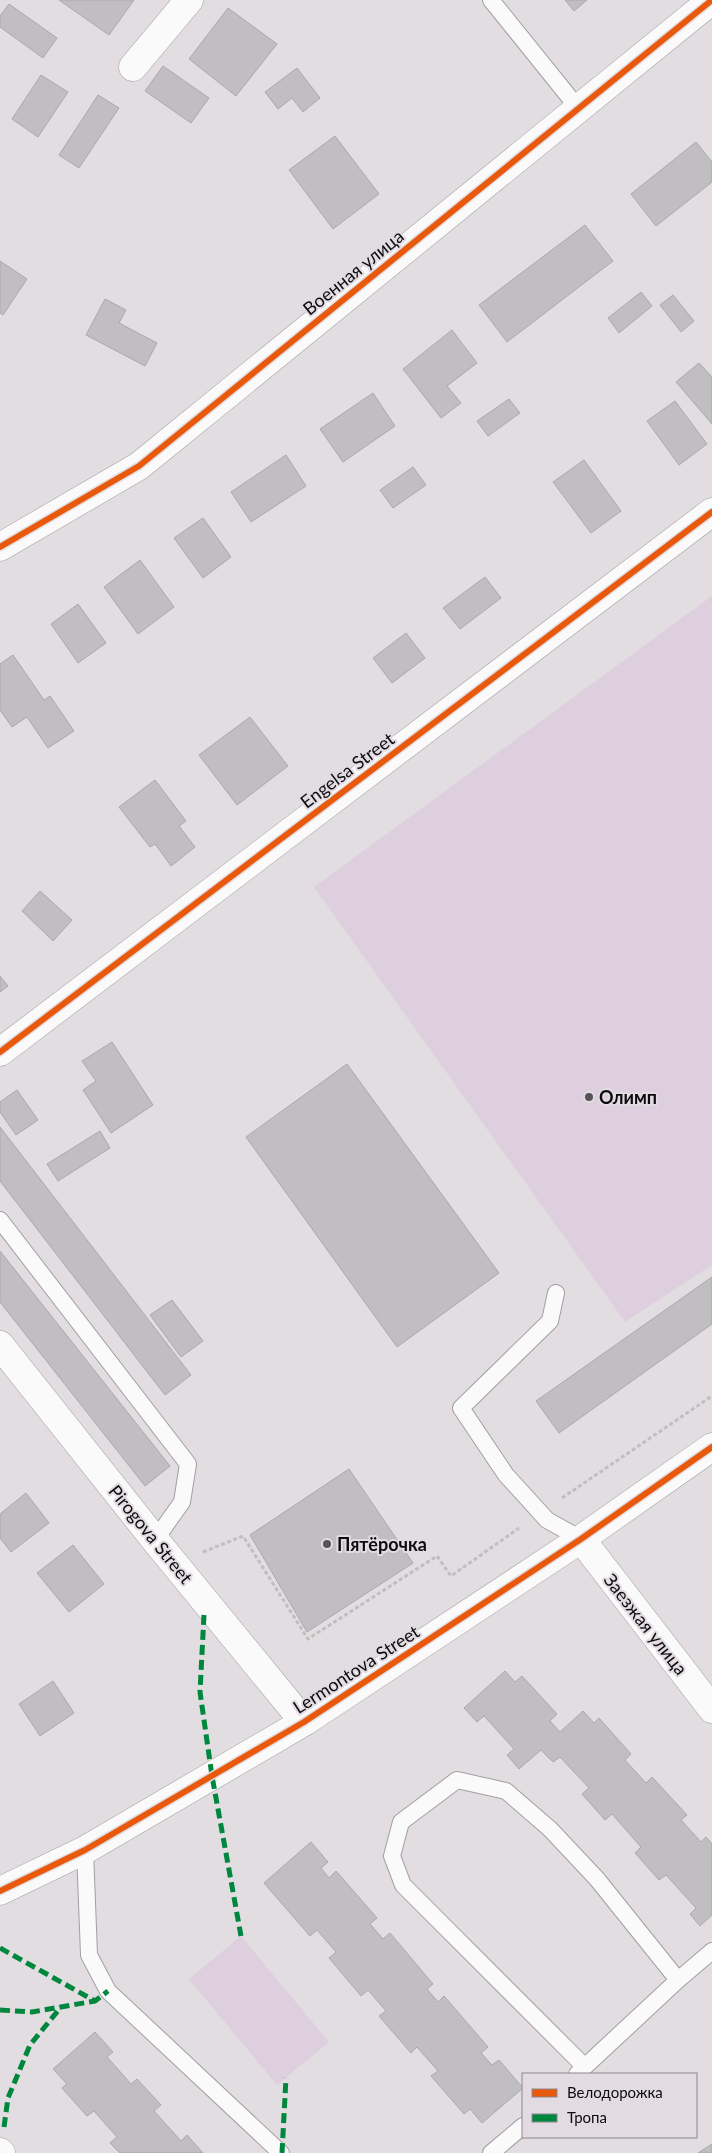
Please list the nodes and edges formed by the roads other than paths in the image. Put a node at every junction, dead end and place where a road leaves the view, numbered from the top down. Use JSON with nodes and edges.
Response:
{"nodes":[{"id":1,"x":189,"y":0,"type":"edge"},
{"id":2,"x":491,"y":0,"type":"edge"},
{"id":3,"x":712,"y":0,"type":"edge"},
{"id":4,"x":133,"y":67,"type":"dead end"},
{"id":5,"x":578,"y":108,"type":"junction"},
{"id":6,"x":712,"y":512,"type":"edge"},
{"id":7,"x":0,"y":547,"type":"edge"},
{"id":8,"x":0,"y":1052,"type":"edge"},
{"id":9,"x":0,"y":1220,"type":"edge"},
{"id":10,"x":556,"y":1293,"type":"dead end"},
{"id":11,"x":0,"y":1345,"type":"edge"},
{"id":12,"x":712,"y":1447,"type":"edge"},
{"id":13,"x":581,"y":1539,"type":"junction"},
{"id":14,"x":155,"y":1540,"type":"junction"},
{"id":15,"x":712,"y":1709,"type":"edge"},
{"id":16,"x":304,"y":1722,"type":"junction"},
{"id":17,"x":85,"y":1850,"type":"junction"},
{"id":18,"x":0,"y":1890,"type":"edge"},
{"id":19,"x":712,"y":1951,"type":"edge"},
{"id":20,"x":678,"y":1980,"type":"junction"},
{"id":21,"x":580,"y":2070,"type":"edge"},
{"id":22,"x":522,"y":2127,"type":"edge"},
{"id":23,"x":281,"y":2153,"type":"edge"},
{"id":24,"x":491,"y":2153,"type":"edge"}],
"edges":[{"from":1,"to":4,"type":"street"},
{"from":2,"to":5,"type":"lane"},
{"from":3,"to":5,"type":"street","name":"Военная улица"},
{"from":5,"to":7,"type":"street","name":"Военная улица"},
{"from":6,"to":8,"type":"street","name":"Engelsa Street"},
{"from":9,"to":14,"type":"lane"},
{"from":10,"to":13,"type":"lane"},
{"from":11,"to":14,"type":"street","name":"Pirogova Street"},
{"from":12,"to":13,"type":"street","name":"Lermontova Street"},
{"from":13,"to":15,"type":"street","name":"Заезжая улица"},
{"from":13,"to":16,"type":"street","name":"Lermontova Street"},
{"from":14,"to":16,"type":"street","name":"Pirogova Street"},
{"from":16,"to":17,"type":"street","name":"Lermontova Street"},
{"from":17,"to":18,"type":"street","name":"Lermontova Street"},
{"from":17,"to":23,"type":"lane"},
{"from":19,"to":20,"type":"lane"},
{"from":20,"to":21,"type":"lane"},
{"from":20,"to":21,"type":"lane"},
{"from":22,"to":24,"type":"lane"}]}
